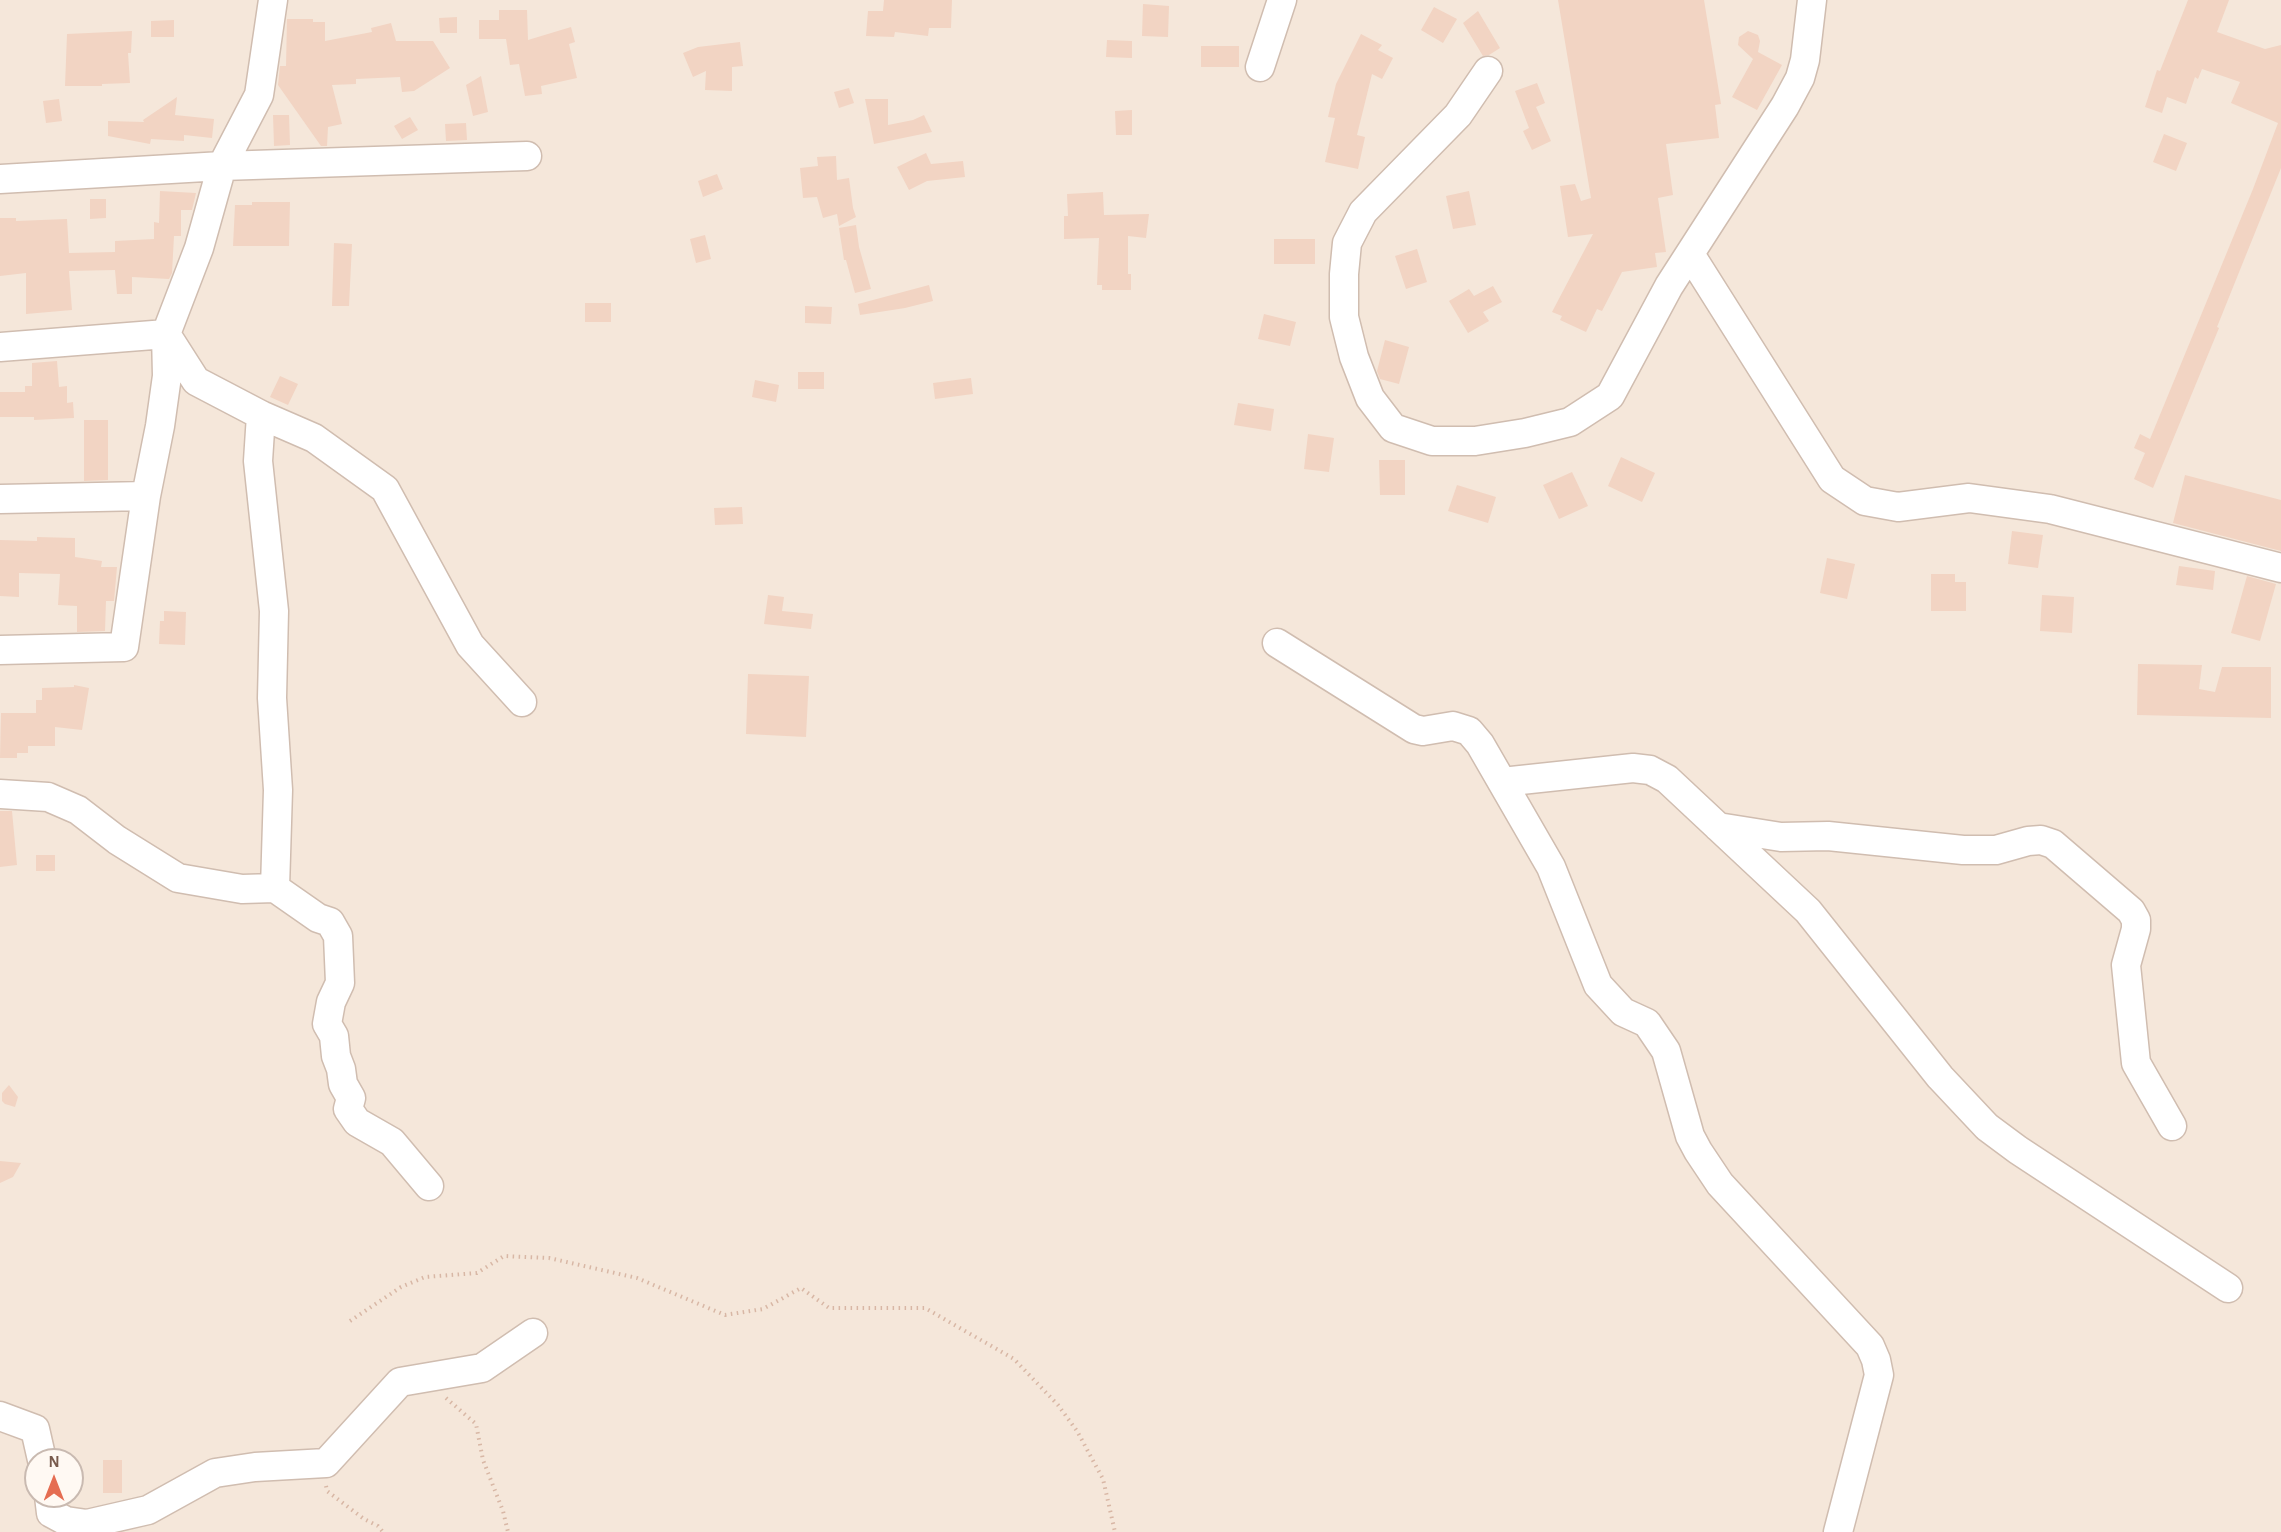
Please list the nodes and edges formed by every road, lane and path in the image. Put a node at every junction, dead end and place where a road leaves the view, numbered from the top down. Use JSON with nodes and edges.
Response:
{"nodes":[{"id":1,"x":273,"y":0,"type":"edge"},
{"id":2,"x":1282,"y":0,"type":"edge"},
{"id":3,"x":1812,"y":0,"type":"edge"},
{"id":4,"x":1260,"y":67,"type":"dead end"},
{"id":5,"x":1488,"y":71,"type":"dead end"},
{"id":6,"x":527,"y":156,"type":"dead end"},
{"id":7,"x":222,"y":166,"type":"junction"},
{"id":8,"x":0,"y":178,"type":"edge"},
{"id":9,"x":1690,"y":254,"type":"junction"},
{"id":10,"x":166,"y":334,"type":"junction"},
{"id":11,"x":0,"y":347,"type":"edge"},
{"id":12,"x":261,"y":416,"type":"junction"},
{"id":13,"x":146,"y":496,"type":"junction"},
{"id":14,"x":0,"y":500,"type":"edge"},
{"id":15,"x":2281,"y":568,"type":"edge"},
{"id":16,"x":1277,"y":643,"type":"dead end"},
{"id":17,"x":0,"y":650,"type":"edge"},
{"id":18,"x":522,"y":702,"type":"dead end"},
{"id":19,"x":1502,"y":782,"type":"junction"},
{"id":20,"x":0,"y":794,"type":"edge"},
{"id":21,"x":1718,"y":827,"type":"junction"},
{"id":22,"x":275,"y":888,"type":"junction"},
{"id":23,"x":2172,"y":1126,"type":"dead end"},
{"id":24,"x":429,"y":1186,"type":"dead end"},
{"id":25,"x":2228,"y":1288,"type":"dead end"},
{"id":26,"x":350,"y":1321,"type":"dead end"},
{"id":27,"x":533,"y":1333,"type":"dead end"},
{"id":28,"x":441,"y":1394,"type":"dead end"},
{"id":29,"x":0,"y":1416,"type":"edge"},
{"id":30,"x":39,"y":1448,"type":"edge"},
{"id":31,"x":324,"y":1482,"type":"dead end"},
{"id":32,"x":50,"y":1508,"type":"edge"},
{"id":33,"x":383,"y":1532,"type":"edge"},
{"id":34,"x":508,"y":1532,"type":"edge"},
{"id":35,"x":1114,"y":1532,"type":"edge"},
{"id":36,"x":1838,"y":1532,"type":"edge"}],
"edges":[{"from":1,"to":7,"type":"street"},
{"from":2,"to":4,"type":"street"},
{"from":3,"to":9,"type":"street"},
{"from":5,"to":9,"type":"street"},
{"from":6,"to":7,"type":"street"},
{"from":7,"to":8,"type":"street"},
{"from":7,"to":10,"type":"street"},
{"from":9,"to":15,"type":"street"},
{"from":10,"to":11,"type":"street"},
{"from":10,"to":12,"type":"street"},
{"from":10,"to":13,"type":"street"},
{"from":12,"to":18,"type":"street"},
{"from":12,"to":22,"type":"street"},
{"from":13,"to":14,"type":"street"},
{"from":13,"to":17,"type":"street"},
{"from":16,"to":19,"type":"street"},
{"from":19,"to":21,"type":"street"},
{"from":19,"to":36,"type":"street"},
{"from":20,"to":22,"type":"street"},
{"from":21,"to":23,"type":"street"},
{"from":21,"to":25,"type":"street"},
{"from":22,"to":24,"type":"street"},
{"from":26,"to":35,"type":"path"},
{"from":27,"to":32,"type":"street"},
{"from":28,"to":34,"type":"path"},
{"from":29,"to":30,"type":"street"},
{"from":31,"to":33,"type":"path"}]}
